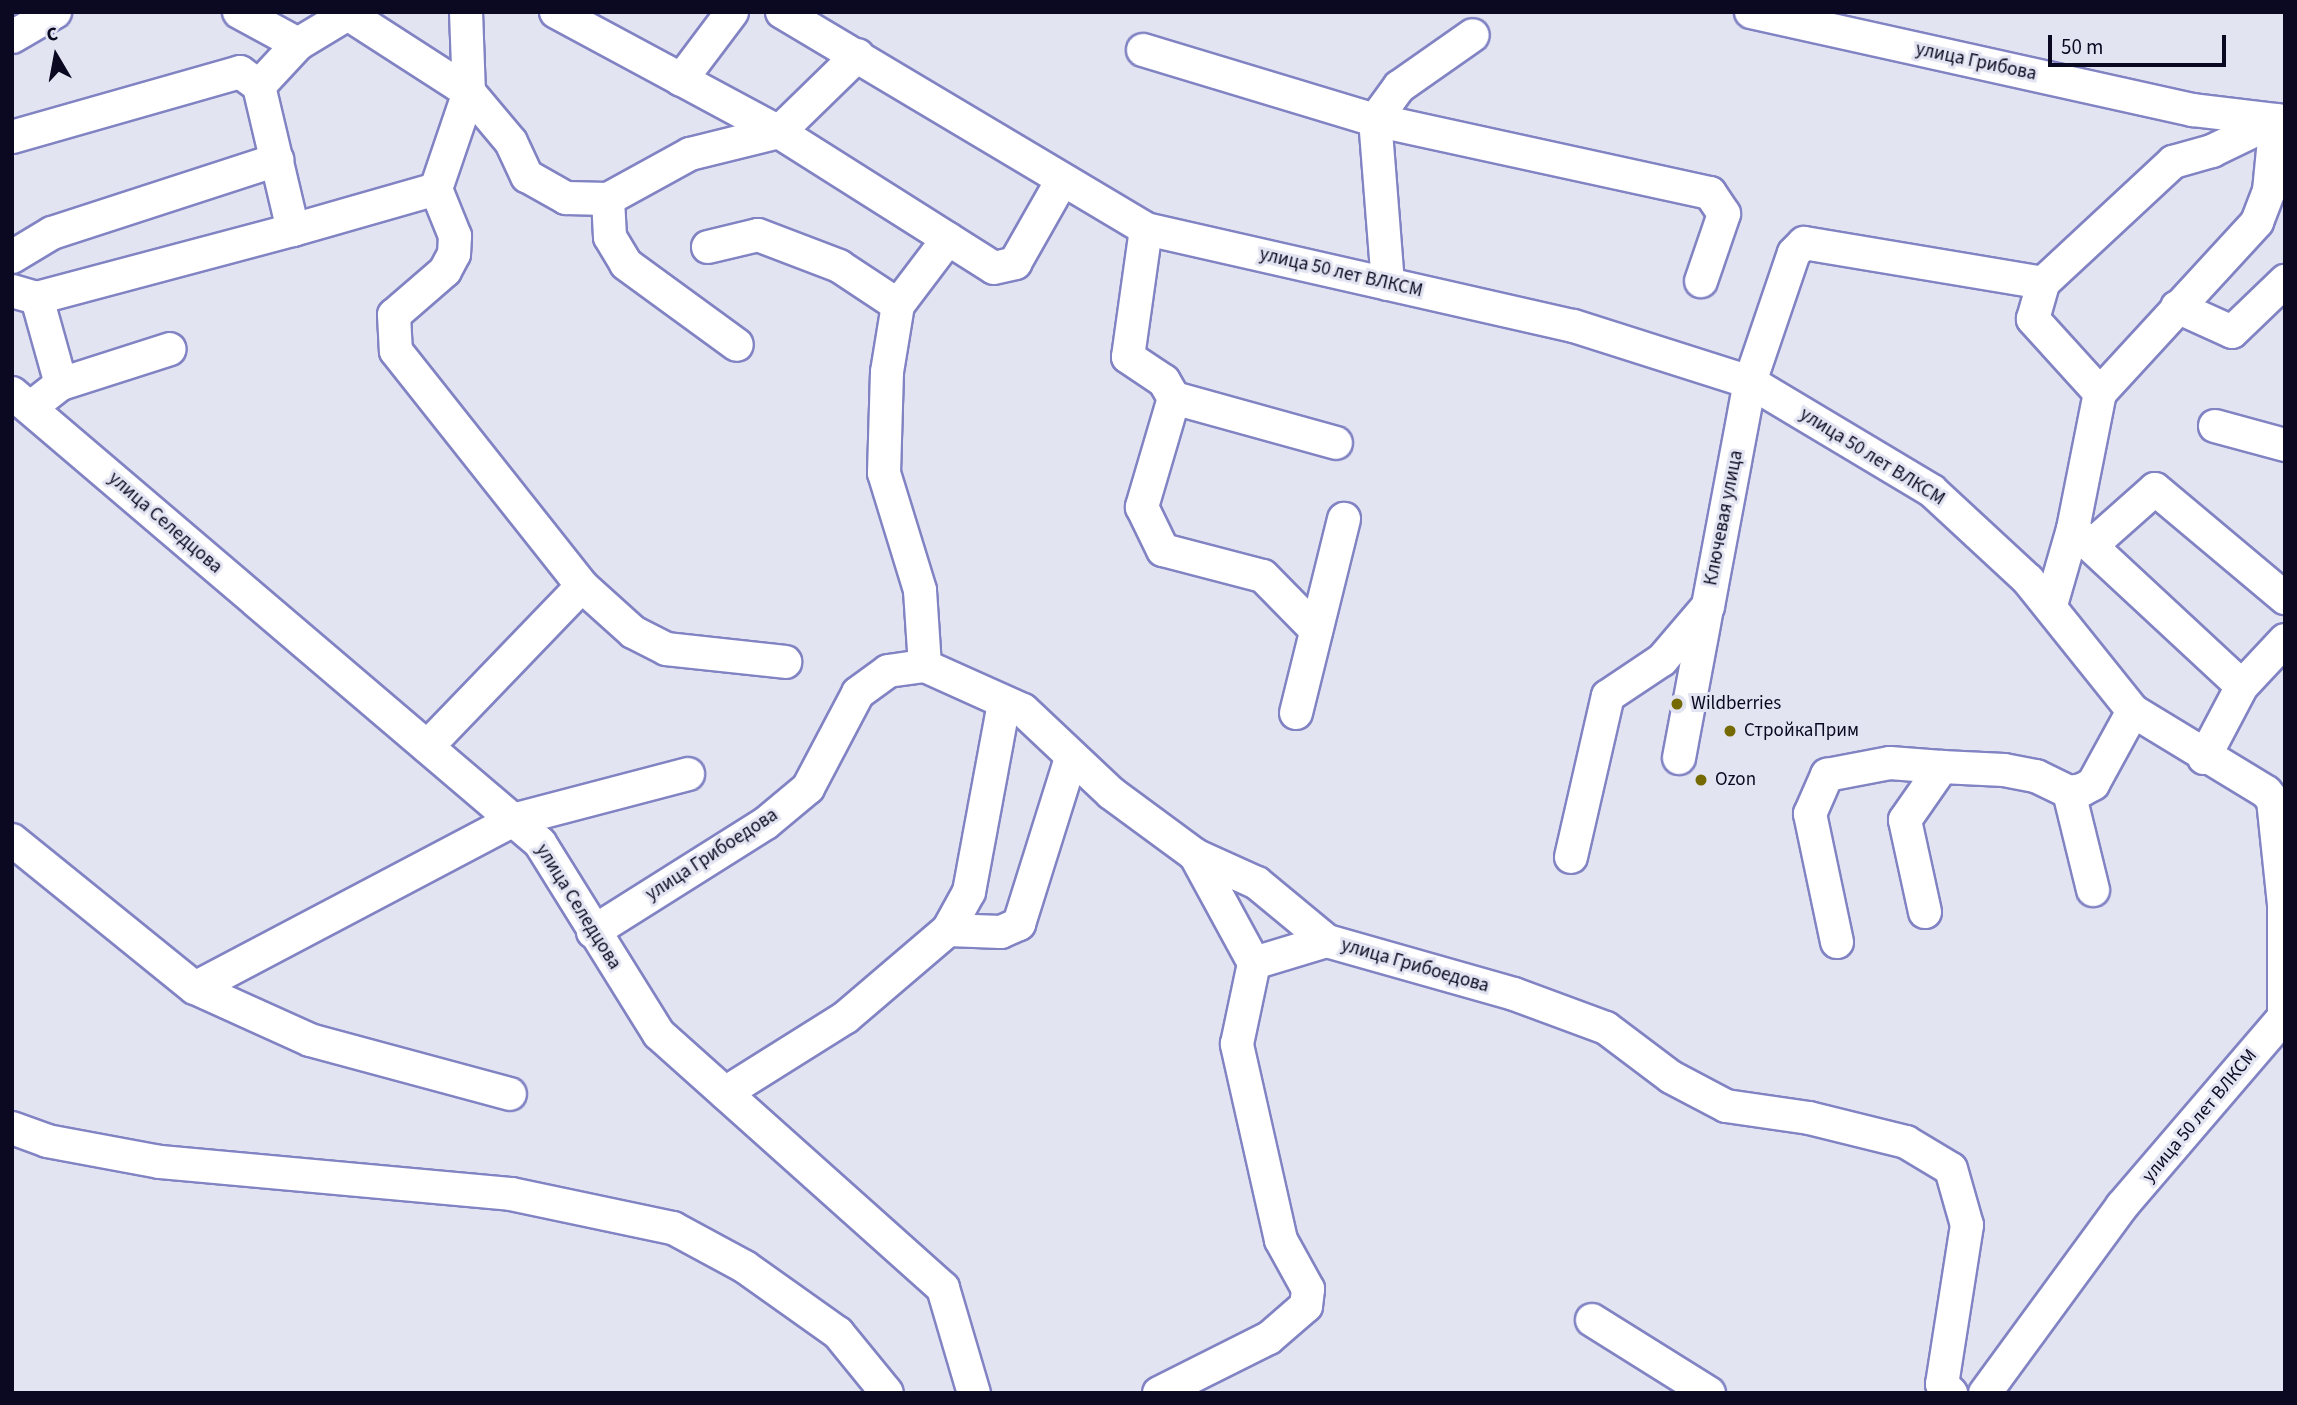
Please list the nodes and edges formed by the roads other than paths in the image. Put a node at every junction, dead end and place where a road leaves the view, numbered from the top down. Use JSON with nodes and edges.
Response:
{"nodes":[{"id":1,"x":55,"y":12,"type":"edge"},
{"id":2,"x":239,"y":12,"type":"edge"},
{"id":3,"x":466,"y":12,"type":"edge"},
{"id":4,"x":556,"y":12,"type":"edge"},
{"id":5,"x":732,"y":12,"type":"edge"},
{"id":6,"x":782,"y":12,"type":"edge"},
{"id":7,"x":1751,"y":12,"type":"edge"},
{"id":8,"x":348,"y":13,"type":"edge"},
{"id":9,"x":1473,"y":35,"type":"dead end"},
{"id":10,"x":12,"y":37,"type":"edge"},
{"id":11,"x":298,"y":44,"type":"junction"},
{"id":12,"x":1143,"y":50,"type":"dead end"},
{"id":13,"x":858,"y":55,"type":"junction"},
{"id":14,"x":681,"y":80,"type":"junction"},
{"id":15,"x":259,"y":86,"type":"junction"},
{"id":16,"x":469,"y":92,"type":"junction"},
{"id":17,"x":1375,"y":120,"type":"junction"},
{"id":18,"x":2281,"y":121,"type":"edge"},
{"id":19,"x":779,"y":132,"type":"junction"},
{"id":20,"x":12,"y":138,"type":"edge"},
{"id":21,"x":277,"y":160,"type":"junction"},
{"id":22,"x":1062,"y":182,"type":"junction"},
{"id":23,"x":436,"y":189,"type":"junction"},
{"id":24,"x":608,"y":199,"type":"junction"},
{"id":25,"x":1146,"y":229,"type":"junction"},
{"id":26,"x":293,"y":230,"type":"junction"},
{"id":27,"x":948,"y":239,"type":"junction"},
{"id":28,"x":708,"y":247,"type":"dead end"},
{"id":29,"x":12,"y":257,"type":"edge"},
{"id":30,"x":1701,"y":281,"type":"dead end"},
{"id":31,"x":2285,"y":281,"type":"edge"},
{"id":32,"x":2043,"y":283,"type":"junction"},
{"id":33,"x":1388,"y":284,"type":"junction"},
{"id":34,"x":24,"y":295,"type":"edge"},
{"id":35,"x":898,"y":304,"type":"junction"},
{"id":36,"x":2177,"y":307,"type":"junction"},
{"id":37,"x":737,"y":345,"type":"dead end"},
{"id":38,"x":170,"y":349,"type":"dead end"},
{"id":39,"x":1749,"y":382,"type":"junction"},
{"id":40,"x":61,"y":384,"type":"junction"},
{"id":41,"x":2100,"y":393,"type":"junction"},
{"id":42,"x":1174,"y":398,"type":"junction"},
{"id":43,"x":21,"y":400,"type":"edge"},
{"id":44,"x":2215,"y":426,"type":"dead end"},
{"id":45,"x":1336,"y":443,"type":"dead end"},
{"id":46,"x":2285,"y":445,"type":"edge"},
{"id":47,"x":1344,"y":519,"type":"dead end"},
{"id":48,"x":2082,"y":537,"type":"junction"},
{"id":49,"x":582,"y":586,"type":"junction"},
{"id":50,"x":2285,"y":598,"type":"edge"},
{"id":51,"x":2051,"y":605,"type":"junction"},
{"id":52,"x":1708,"y":606,"type":"junction"},
{"id":53,"x":1316,"y":630,"type":"junction"},
{"id":54,"x":2285,"y":640,"type":"edge"},
{"id":55,"x":785,"y":662,"type":"dead end"},
{"id":56,"x":925,"y":666,"type":"junction"},
{"id":57,"x":2242,"y":686,"type":"junction"},
{"id":58,"x":1004,"y":704,"type":"junction"},
{"id":59,"x":2133,"y":711,"type":"junction"},
{"id":60,"x":1296,"y":713,"type":"dead end"},
{"id":61,"x":427,"y":747,"type":"junction"},
{"id":62,"x":1071,"y":758,"type":"junction"},
{"id":63,"x":1679,"y":758,"type":"dead end"},
{"id":64,"x":2204,"y":758,"type":"junction"},
{"id":65,"x":1942,"y":767,"type":"junction"},
{"id":66,"x":688,"y":775,"type":"dead end"},
{"id":67,"x":2069,"y":792,"type":"junction"},
{"id":68,"x":2279,"y":798,"type":"edge"},
{"id":69,"x":513,"y":820,"type":"junction"},
{"id":70,"x":12,"y":840,"type":"edge"},
{"id":71,"x":1195,"y":855,"type":"junction"},
{"id":72,"x":1570,"y":857,"type":"dead end"},
{"id":73,"x":2094,"y":890,"type":"dead end"},
{"id":74,"x":2284,"y":903,"type":"edge"},
{"id":75,"x":1925,"y":912,"type":"dead end"},
{"id":76,"x":948,"y":930,"type":"junction"},
{"id":77,"x":593,"y":932,"type":"junction"},
{"id":78,"x":1328,"y":941,"type":"junction"},
{"id":79,"x":1837,"y":942,"type":"dead end"},
{"id":80,"x":1254,"y":963,"type":"junction"},
{"id":81,"x":195,"y":988,"type":"junction"},
{"id":82,"x":2284,"y":1017,"type":"edge"},
{"id":83,"x":725,"y":1093,"type":"junction"},
{"id":84,"x":510,"y":1094,"type":"dead end"},
{"id":85,"x":12,"y":1128,"type":"edge"},
{"id":86,"x":1592,"y":1320,"type":"dead end"},
{"id":87,"x":1940,"y":1390,"type":"edge"},
{"id":88,"x":887,"y":1393,"type":"edge"},
{"id":89,"x":974,"y":1393,"type":"edge"},
{"id":90,"x":1159,"y":1393,"type":"edge"},
{"id":91,"x":1709,"y":1393,"type":"edge"},
{"id":92,"x":1985,"y":1393,"type":"edge"}],
"edges":[{"from":1,"to":10,"type":"street"},
{"from":2,"to":11,"type":"street"},
{"from":3,"to":16,"type":"street"},
{"from":4,"to":14,"type":"street"},
{"from":5,"to":14,"type":"street"},
{"from":6,"to":13,"type":"street","name":"улица 50 лет ВЛКСМ"},
{"from":7,"to":18,"type":"street","name":"улица Грибова"},
{"from":8,"to":11,"type":"street"},
{"from":8,"to":16,"type":"street"},
{"from":9,"to":17,"type":"street"},
{"from":11,"to":15,"type":"street"},
{"from":12,"to":17,"type":"street"},
{"from":13,"to":19,"type":"street"},
{"from":13,"to":22,"type":"street","name":"улица 50 лет ВЛКСМ"},
{"from":14,"to":19,"type":"street"},
{"from":15,"to":20,"type":"street"},
{"from":15,"to":21,"type":"street"},
{"from":16,"to":23,"type":"street"},
{"from":16,"to":24,"type":"street"},
{"from":17,"to":30,"type":"street"},
{"from":17,"to":33,"type":"street"},
{"from":18,"to":32,"type":"street"},
{"from":18,"to":36,"type":"street"},
{"from":19,"to":24,"type":"street"},
{"from":19,"to":27,"type":"street"},
{"from":21,"to":26,"type":"street"},
{"from":21,"to":29,"type":"street"},
{"from":22,"to":25,"type":"street","name":"улица 50 лет ВЛКСМ"},
{"from":22,"to":27,"type":"street"},
{"from":23,"to":26,"type":"street"},
{"from":23,"to":49,"type":"street"},
{"from":24,"to":37,"type":"street"},
{"from":25,"to":33,"type":"street","name":"улица 50 лет ВЛКСМ"},
{"from":25,"to":42,"type":"street"},
{"from":26,"to":34,"type":"street"},
{"from":27,"to":35,"type":"street"},
{"from":28,"to":35,"type":"street"},
{"from":31,"to":36,"type":"street"},
{"from":32,"to":39,"type":"street","name":"Ключевая улица"},
{"from":32,"to":41,"type":"street"},
{"from":33,"to":39,"type":"street","name":"улица 50 лет ВЛКСМ"},
{"from":34,"to":40,"type":"street"},
{"from":35,"to":56,"type":"street"},
{"from":36,"to":41,"type":"street"},
{"from":38,"to":40,"type":"street"},
{"from":39,"to":51,"type":"street","name":"улица 50 лет ВЛКСМ"},
{"from":39,"to":52,"type":"street","name":"Ключевая улица"},
{"from":40,"to":43,"type":"street"},
{"from":41,"to":48,"type":"street"},
{"from":42,"to":45,"type":"street"},
{"from":42,"to":53,"type":"street"},
{"from":43,"to":61,"type":"street","name":"улица Селедцова"},
{"from":44,"to":46,"type":"street"},
{"from":47,"to":53,"type":"street"},
{"from":48,"to":50,"type":"street"},
{"from":48,"to":51,"type":"street"},
{"from":48,"to":57,"type":"street"},
{"from":49,"to":55,"type":"street"},
{"from":49,"to":61,"type":"street"},
{"from":51,"to":59,"type":"street","name":"улица 50 лет ВЛКСМ"},
{"from":52,"to":63,"type":"street"},
{"from":52,"to":72,"type":"street","name":"Ключевая улица"},
{"from":53,"to":60,"type":"street"},
{"from":54,"to":57,"type":"street"},
{"from":56,"to":58,"type":"street","name":"улица Грибоедова"},
{"from":56,"to":77,"type":"street","name":"улица Грибоедова"},
{"from":57,"to":64,"type":"street"},
{"from":58,"to":62,"type":"street","name":"улица Грибоедова"},
{"from":58,"to":76,"type":"street"},
{"from":59,"to":64,"type":"street","name":"улица 50 лет ВЛКСМ"},
{"from":59,"to":67,"type":"street"},
{"from":61,"to":69,"type":"street","name":"улица Селедцова"},
{"from":62,"to":71,"type":"street","name":"улица Грибоедова"},
{"from":62,"to":76,"type":"street"},
{"from":64,"to":68,"type":"street","name":"улица 50 лет ВЛКСМ"},
{"from":65,"to":67,"type":"street"},
{"from":65,"to":75,"type":"street"},
{"from":65,"to":79,"type":"street"},
{"from":66,"to":69,"type":"street"},
{"from":67,"to":73,"type":"street"},
{"from":68,"to":74,"type":"street","name":"улица 50 лет ВЛКСМ"},
{"from":69,"to":77,"type":"street","name":"улица Селедцова"},
{"from":69,"to":81,"type":"street"},
{"from":70,"to":81,"type":"street"},
{"from":71,"to":78,"type":"street","name":"улица Грибоедова"},
{"from":71,"to":80,"type":"street"},
{"from":74,"to":82,"type":"street","name":"улица 50 лет ВЛКСМ"},
{"from":76,"to":83,"type":"street"},
{"from":77,"to":83,"type":"street","name":"улица Селедцова"},
{"from":78,"to":80,"type":"street"},
{"from":78,"to":87,"type":"street","name":"улица Грибоедова"},
{"from":80,"to":90,"type":"street"},
{"from":81,"to":84,"type":"street"},
{"from":82,"to":92,"type":"street","name":"улица 50 лет ВЛКСМ"},
{"from":83,"to":89,"type":"street","name":"улица Селедцова"},
{"from":85,"to":88,"type":"street"},
{"from":86,"to":91,"type":"street"}]}
